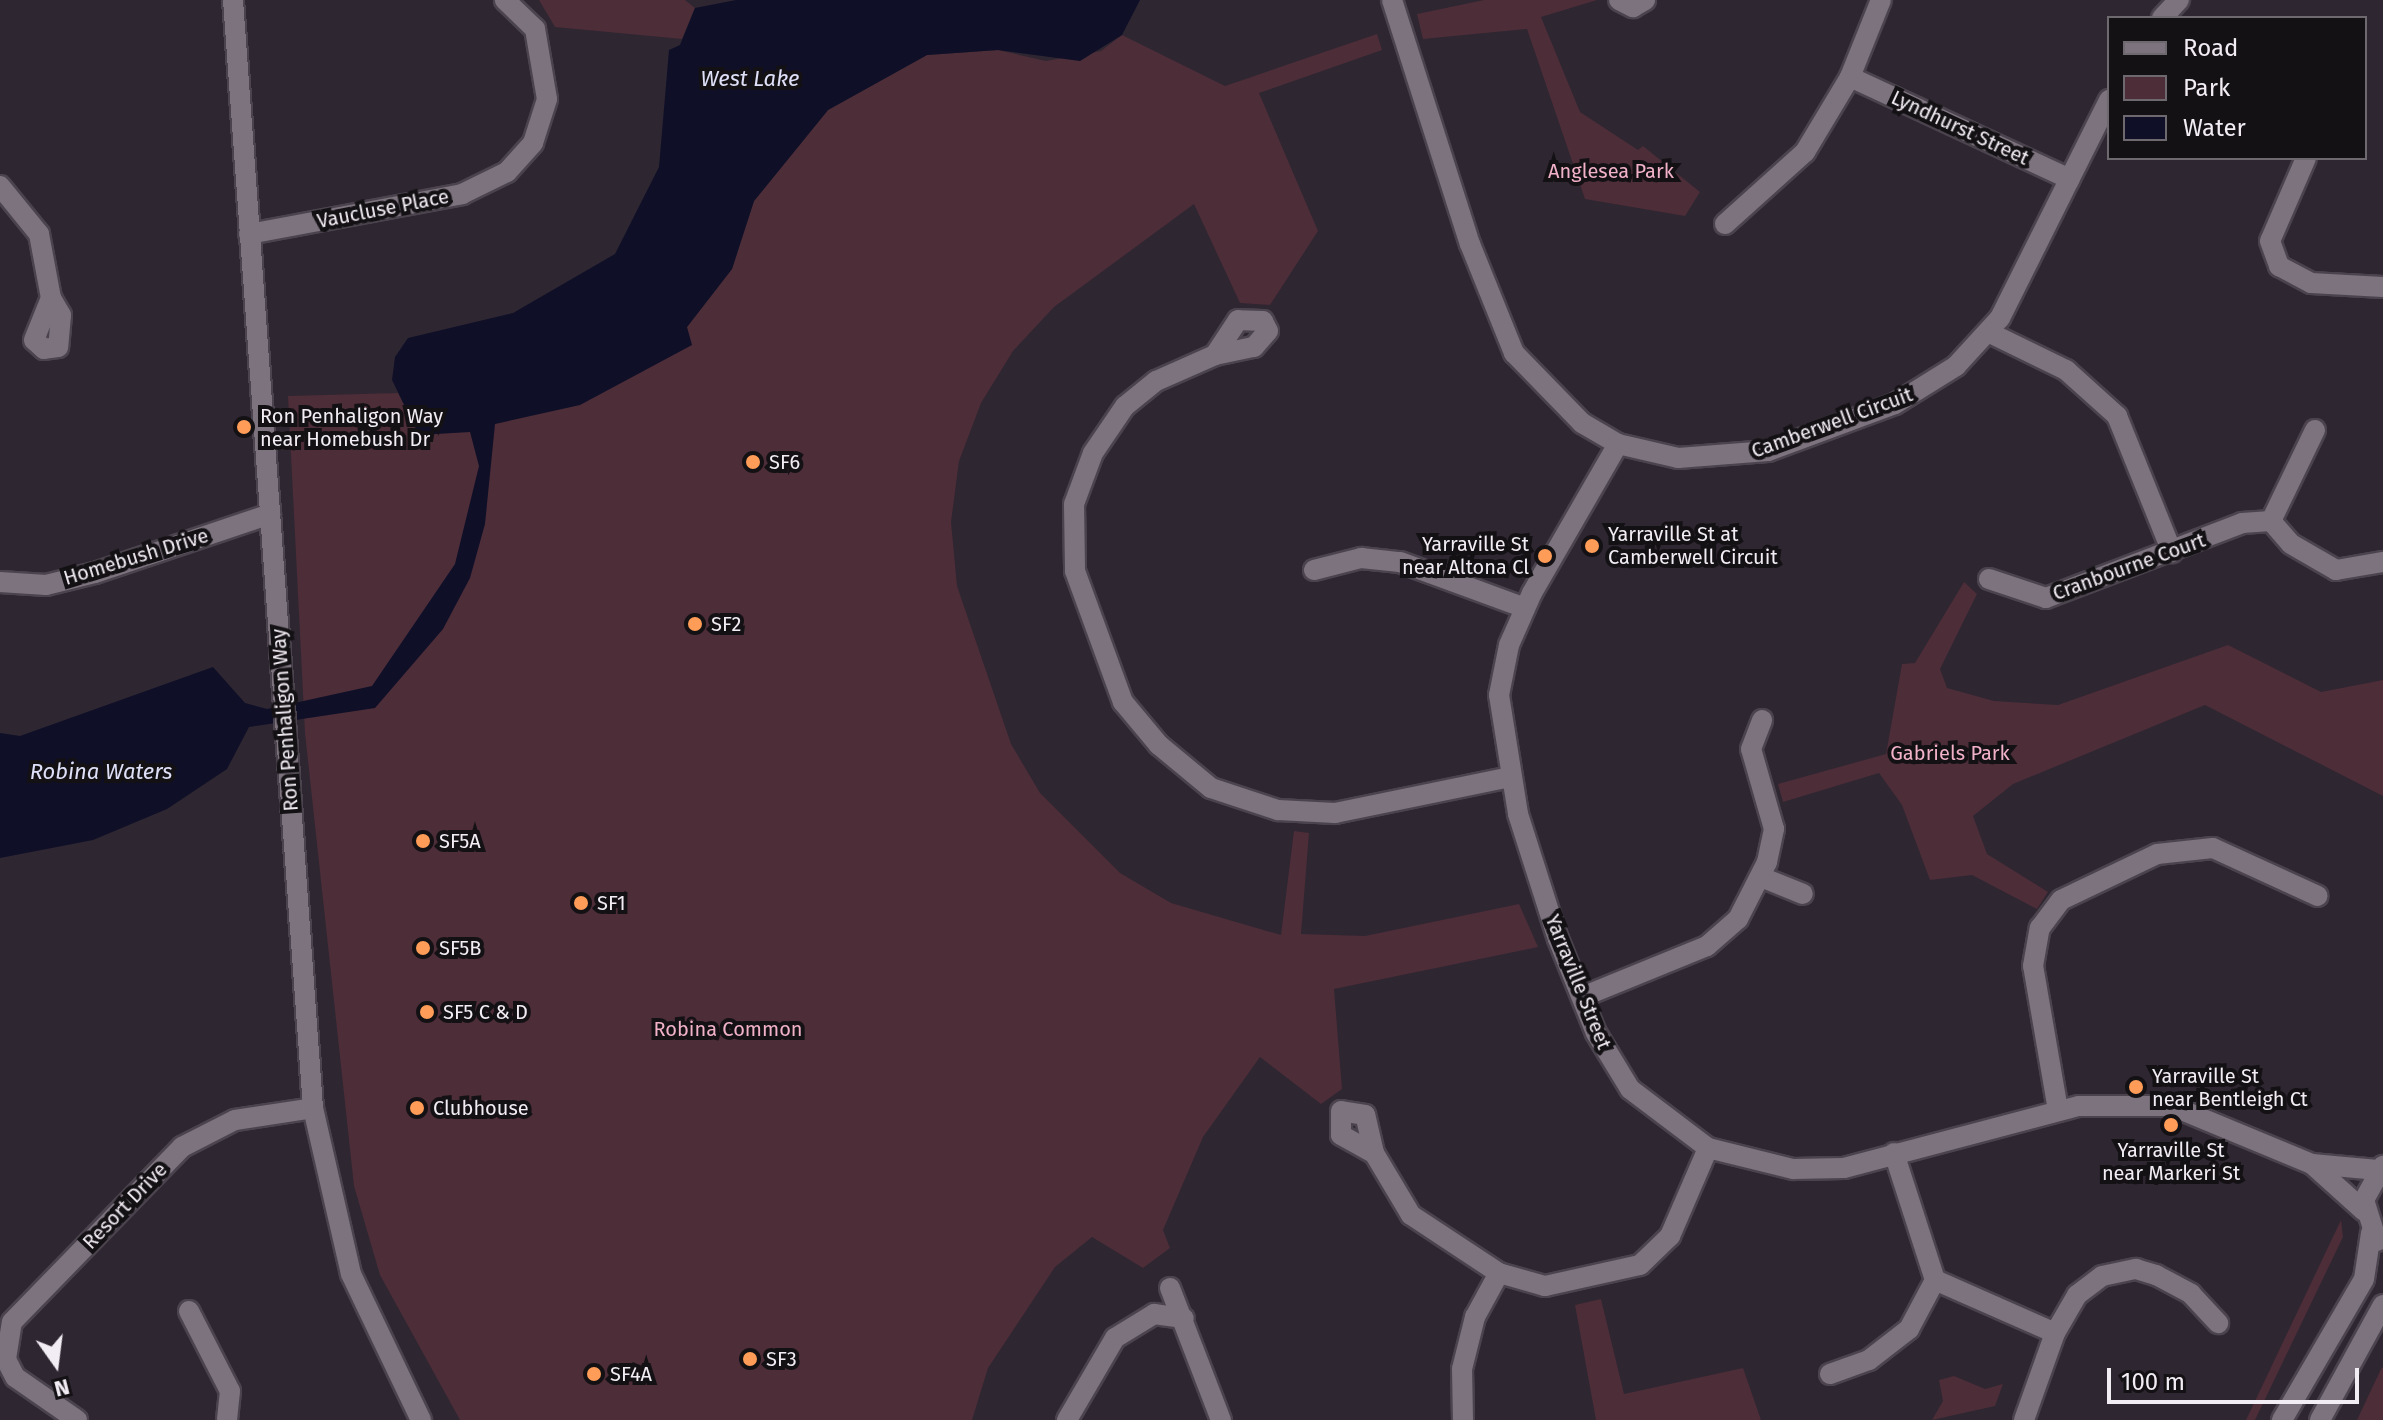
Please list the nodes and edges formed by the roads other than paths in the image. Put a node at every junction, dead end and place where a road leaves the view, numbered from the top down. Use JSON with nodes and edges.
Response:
{"nodes":[{"id":1,"x":233,"y":0,"type":"edge"},
{"id":2,"x":505,"y":0,"type":"edge"},
{"id":3,"x":1392,"y":0,"type":"edge"},
{"id":4,"x":1619,"y":0,"type":"edge"},
{"id":5,"x":1645,"y":0,"type":"edge"},
{"id":6,"x":1881,"y":0,"type":"edge"},
{"id":7,"x":2179,"y":0,"type":"edge"},
{"id":8,"x":2164,"y":16,"type":"edge"},
{"id":9,"x":1850,"y":77,"type":"junction"},
{"id":10,"x":2107,"y":104,"type":"edge"},
{"id":11,"x":2305,"y":160,"type":"edge"},
{"id":12,"x":2070,"y":179,"type":"junction"},
{"id":13,"x":0,"y":186,"type":"edge"},
{"id":14,"x":1725,"y":224,"type":"dead end"},
{"id":15,"x":249,"y":234,"type":"junction"},
{"id":16,"x":2383,"y":287,"type":"edge"},
{"id":17,"x":51,"y":298,"type":"dead end"},
{"id":18,"x":1990,"y":333,"type":"junction"},
{"id":19,"x":1215,"y":355,"type":"dead end"},
{"id":20,"x":2315,"y":430,"type":"dead end"},
{"id":21,"x":1618,"y":444,"type":"junction"},
{"id":22,"x":270,"y":514,"type":"junction"},
{"id":23,"x":2271,"y":521,"type":"junction"},
{"id":24,"x":2172,"y":552,"type":"junction"},
{"id":25,"x":2383,"y":562,"type":"edge"},
{"id":26,"x":1314,"y":570,"type":"dead end"},
{"id":27,"x":1989,"y":579,"type":"dead end"},
{"id":28,"x":0,"y":582,"type":"edge"},
{"id":29,"x":1525,"y":608,"type":"junction"},
{"id":30,"x":1762,"y":720,"type":"dead end"},
{"id":31,"x":1510,"y":777,"type":"junction"},
{"id":32,"x":1761,"y":877,"type":"junction"},
{"id":33,"x":1803,"y":894,"type":"dead end"},
{"id":34,"x":2318,"y":896,"type":"dead end"},
{"id":35,"x":1582,"y":997,"type":"junction"},
{"id":36,"x":313,"y":1108,"type":"junction"},
{"id":37,"x":2058,"y":1110,"type":"junction"},
{"id":38,"x":1708,"y":1148,"type":"junction"},
{"id":39,"x":1374,"y":1153,"type":"dead end"},
{"id":40,"x":1894,"y":1153,"type":"junction"},
{"id":41,"x":2312,"y":1164,"type":"junction"},
{"id":42,"x":2381,"y":1168,"type":"edge"},
{"id":43,"x":2364,"y":1211,"type":"junction"},
{"id":44,"x":2377,"y":1240,"type":"edge"},
{"id":45,"x":1499,"y":1273,"type":"junction"},
{"id":46,"x":1935,"y":1280,"type":"junction"},
{"id":47,"x":1170,"y":1288,"type":"dead end"},
{"id":48,"x":2383,"y":1305,"type":"edge"},
{"id":49,"x":189,"y":1311,"type":"dead end"},
{"id":50,"x":1184,"y":1318,"type":"junction"},
{"id":51,"x":2218,"y":1323,"type":"dead end"},
{"id":52,"x":2055,"y":1333,"type":"junction"},
{"id":53,"x":1830,"y":1374,"type":"dead end"},
{"id":54,"x":77,"y":1420,"type":"edge"},
{"id":55,"x":227,"y":1420,"type":"edge"},
{"id":56,"x":421,"y":1420,"type":"edge"},
{"id":57,"x":1067,"y":1420,"type":"edge"},
{"id":58,"x":1221,"y":1420,"type":"edge"},
{"id":59,"x":1463,"y":1420,"type":"edge"},
{"id":60,"x":2024,"y":1420,"type":"edge"},
{"id":61,"x":2282,"y":1420,"type":"edge"},
{"id":62,"x":2320,"y":1420,"type":"edge"}],
"edges":[{"from":1,"to":15,"type":"street","name":"Ron Penhaligon Way"},
{"from":2,"to":15,"type":"street","name":"Vaucluse Place"},
{"from":3,"to":21,"type":"street","name":"Camberwell Circuit"},
{"from":4,"to":5,"type":"street"},
{"from":6,"to":9,"type":"street"},
{"from":7,"to":8,"type":"street"},
{"from":9,"to":12,"type":"street","name":"Lyndhurst Street"},
{"from":9,"to":14,"type":"street"},
{"from":10,"to":12,"type":"street","name":"Camberwell Circuit"},
{"from":11,"to":16,"type":"street"},
{"from":12,"to":18,"type":"street","name":"Camberwell Circuit"},
{"from":13,"to":17,"type":"street"},
{"from":15,"to":22,"type":"street","name":"Ron Penhaligon Way"},
{"from":18,"to":21,"type":"street","name":"Camberwell Circuit"},
{"from":18,"to":24,"type":"street"},
{"from":19,"to":31,"type":"street"},
{"from":20,"to":23,"type":"street"},
{"from":21,"to":29,"type":"street","name":"Yarraville Street"},
{"from":22,"to":28,"type":"street","name":"Homebush Drive"},
{"from":22,"to":36,"type":"street","name":"Ron Penhaligon Way"},
{"from":23,"to":24,"type":"street","name":"Cranbourne Court"},
{"from":23,"to":25,"type":"street"},
{"from":24,"to":27,"type":"street","name":"Cranbourne Court"},
{"from":26,"to":29,"type":"street"},
{"from":29,"to":31,"type":"street","name":"Yarraville Street"},
{"from":30,"to":32,"type":"street"},
{"from":31,"to":35,"type":"street","name":"Yarraville Street"},
{"from":32,"to":33,"type":"street"},
{"from":32,"to":35,"type":"street"},
{"from":34,"to":37,"type":"street"},
{"from":35,"to":38,"type":"street","name":"Yarraville Street"},
{"from":36,"to":54,"type":"street","name":"Resort Drive"},
{"from":36,"to":56,"type":"street","name":"Ron Penhaligon Way"},
{"from":37,"to":40,"type":"street","name":"Yarraville Street"},
{"from":37,"to":41,"type":"street","name":"Yarraville Street"},
{"from":38,"to":40,"type":"street","name":"Yarraville Street"},
{"from":38,"to":45,"type":"street"},
{"from":39,"to":45,"type":"street"},
{"from":40,"to":46,"type":"street"},
{"from":41,"to":42,"type":"street"},
{"from":41,"to":43,"type":"street","name":"Yarraville Street"},
{"from":42,"to":43,"type":"street"},
{"from":43,"to":44,"type":"street"},
{"from":44,"to":61,"type":"street"},
{"from":45,"to":59,"type":"street"},
{"from":46,"to":52,"type":"street"},
{"from":46,"to":53,"type":"street"},
{"from":47,"to":50,"type":"street"},
{"from":48,"to":62,"type":"street"},
{"from":49,"to":55,"type":"street"},
{"from":50,"to":57,"type":"street"},
{"from":50,"to":58,"type":"street"},
{"from":51,"to":52,"type":"street"},
{"from":52,"to":60,"type":"street"}]}
